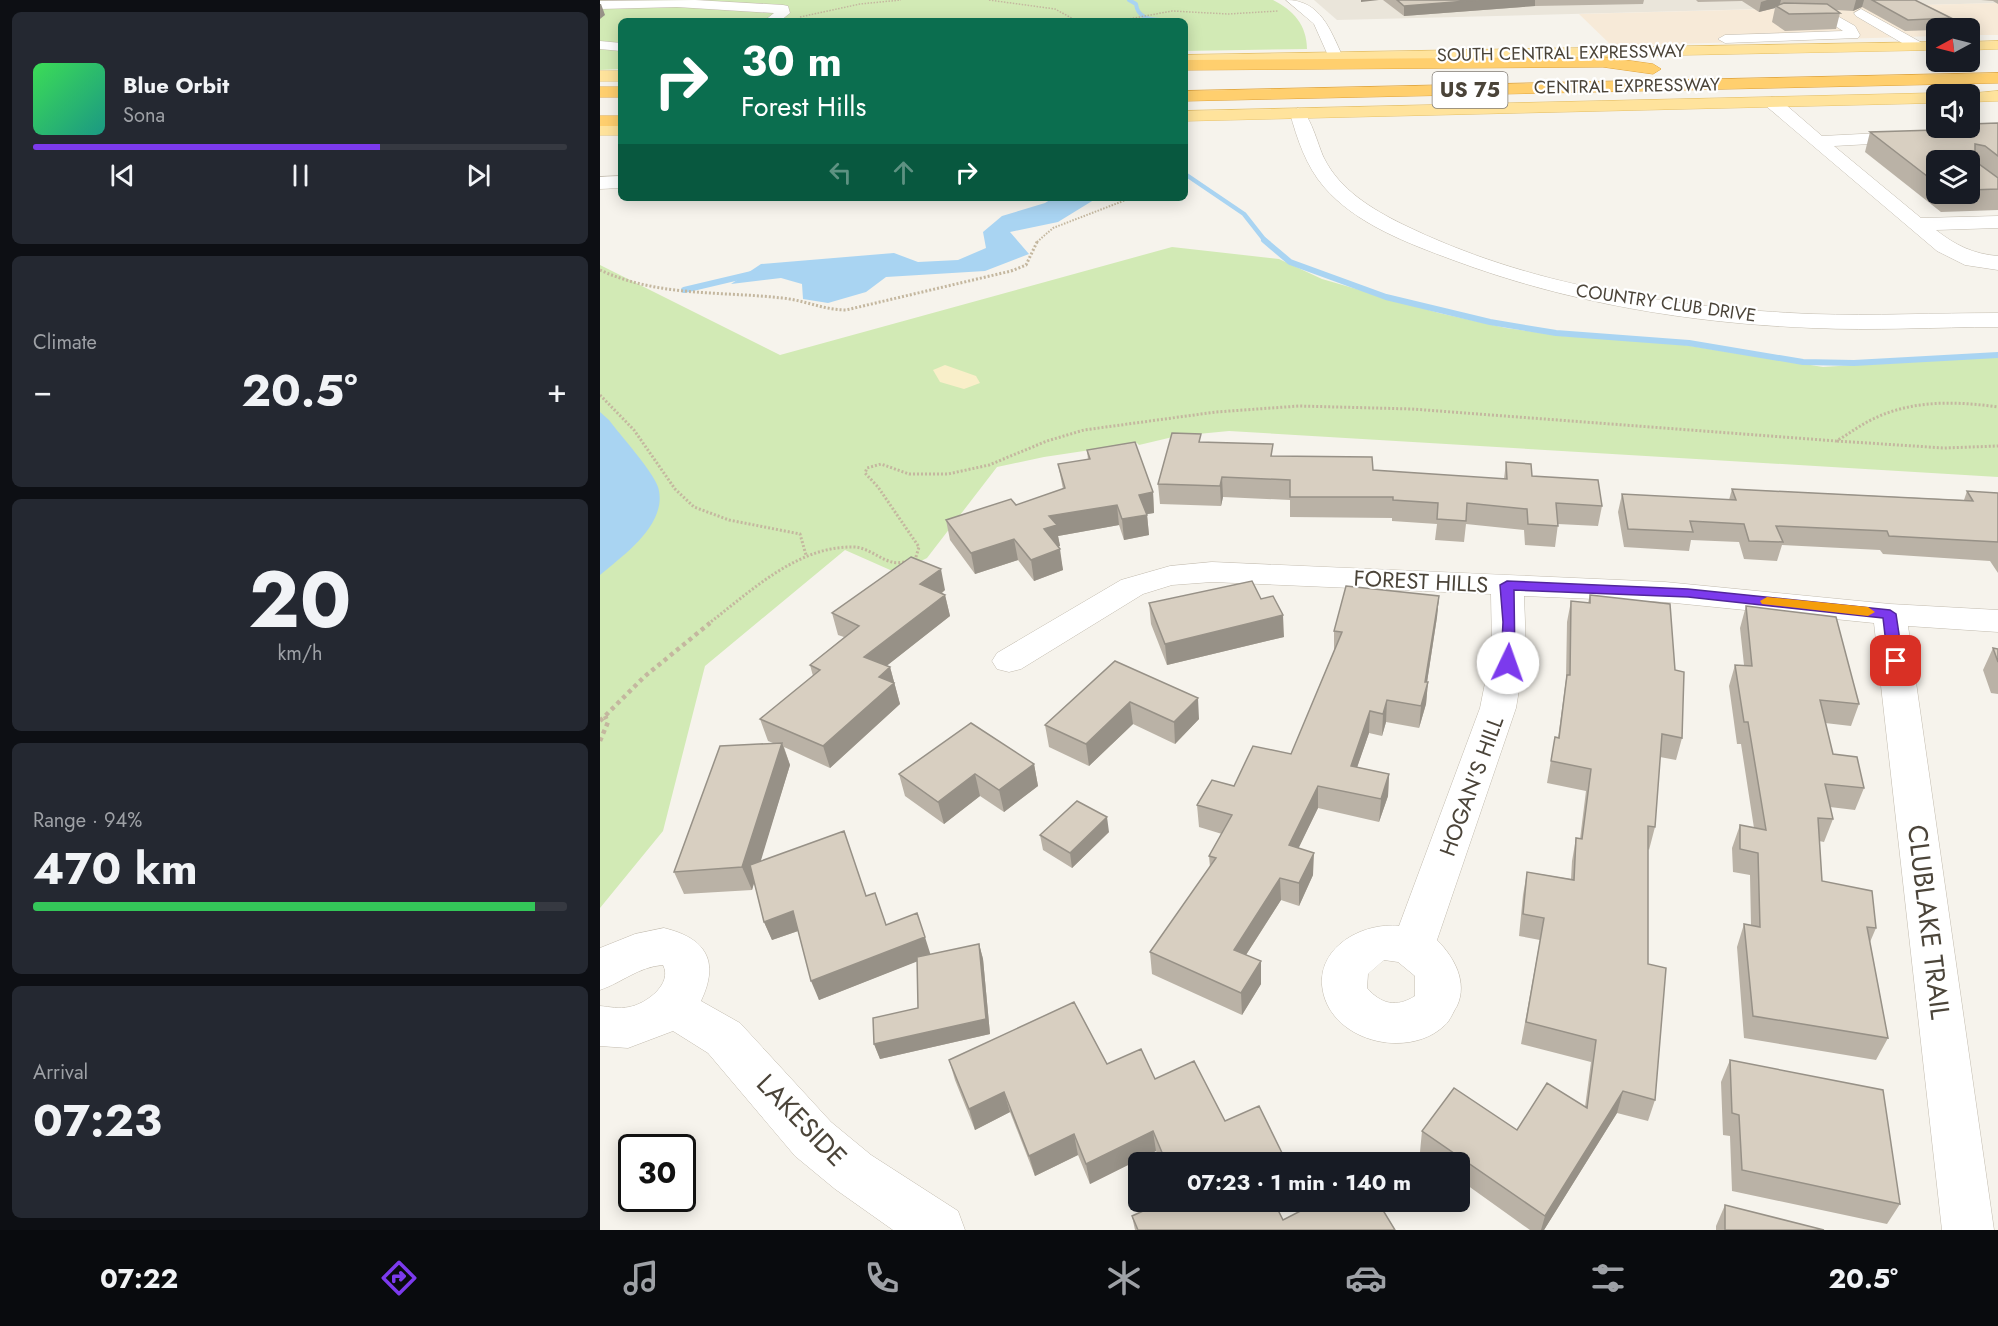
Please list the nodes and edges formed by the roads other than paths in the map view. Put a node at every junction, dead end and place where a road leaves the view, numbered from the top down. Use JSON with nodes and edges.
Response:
{"nodes":[{"id":1,"x":600,"y":5,"type":"edge"},
{"id":2,"x":735,"y":5,"type":"junction"},
{"id":3,"x":1289,"y":5,"type":"edge"},
{"id":4,"x":1925,"y":11,"type":"edge"},
{"id":5,"x":747,"y":18,"type":"edge"},
{"id":6,"x":776,"y":18,"type":"edge"},
{"id":7,"x":1939,"y":18,"type":"edge"},
{"id":8,"x":600,"y":34,"type":"edge"},
{"id":9,"x":1897,"y":34,"type":"junction"},
{"id":10,"x":1926,"y":34,"type":"edge"},
{"id":11,"x":618,"y":35,"type":"edge"},
{"id":12,"x":1980,"y":38,"type":"edge"},
{"id":13,"x":1725,"y":39,"type":"dead end"},
{"id":14,"x":600,"y":45,"type":"edge"},
{"id":15,"x":1995,"y":45,"type":"edge"},
{"id":16,"x":618,"y":46,"type":"edge"},
{"id":17,"x":1980,"y":46,"type":"edge"},
{"id":18,"x":1919,"y":47,"type":"junction"},
{"id":19,"x":1926,"y":47,"type":"edge"},
{"id":20,"x":1335,"y":57,"type":"junction"},
{"id":21,"x":1188,"y":61,"type":"edge"},
{"id":22,"x":1188,"y":65,"type":"edge"},
{"id":23,"x":1210,"y":68,"type":"junction"},
{"id":24,"x":1658,"y":69,"type":"dead end"},
{"id":25,"x":600,"y":76,"type":"edge"},
{"id":26,"x":618,"y":76,"type":"edge"},
{"id":27,"x":1998,"y":78,"type":"edge"},
{"id":28,"x":1188,"y":79,"type":"edge"},
{"id":29,"x":1998,"y":87,"type":"edge"},
{"id":30,"x":600,"y":92,"type":"edge"},
{"id":31,"x":618,"y":92,"type":"edge"},
{"id":32,"x":1188,"y":96,"type":"edge"},
{"id":33,"x":1998,"y":96,"type":"edge"},
{"id":34,"x":1980,"y":97,"type":"edge"},
{"id":35,"x":1926,"y":98,"type":"edge"},
{"id":36,"x":1772,"y":102,"type":"junction"},
{"id":37,"x":618,"y":109,"type":"edge"},
{"id":38,"x":600,"y":110,"type":"edge"},
{"id":39,"x":1431,"y":110,"type":"junction"},
{"id":40,"x":1298,"y":112,"type":"junction"},
{"id":41,"x":1192,"y":115,"type":"edge"},
{"id":42,"x":600,"y":121,"type":"edge"},
{"id":43,"x":618,"y":121,"type":"edge"},
{"id":44,"x":600,"y":130,"type":"edge"},
{"id":45,"x":618,"y":130,"type":"edge"},
{"id":46,"x":1998,"y":132,"type":"edge"},
{"id":47,"x":1920,"y":136,"type":"junction"},
{"id":48,"x":1818,"y":142,"type":"junction"},
{"id":49,"x":1939,"y":150,"type":"edge"},
{"id":50,"x":618,"y":182,"type":"edge"},
{"id":51,"x":600,"y":183,"type":"edge"},
{"id":52,"x":1998,"y":222,"type":"edge"},
{"id":53,"x":1917,"y":224,"type":"junction"},
{"id":54,"x":1998,"y":263,"type":"edge"},
{"id":55,"x":1998,"y":320,"type":"edge"},
{"id":56,"x":1507,"y":585,"type":"junction"},
{"id":57,"x":1890,"y":614,"type":"junction"},
{"id":58,"x":1998,"y":621,"type":"edge"},
{"id":59,"x":1009,"y":661,"type":"dead end"},
{"id":60,"x":1413,"y":947,"type":"dead end"},
{"id":61,"x":600,"y":971,"type":"edge"},
{"id":62,"x":669,"y":1008,"type":"junction"},
{"id":63,"x":600,"y":1026,"type":"edge"},
{"id":64,"x":939,"y":1230,"type":"edge"},
{"id":65,"x":1968,"y":1230,"type":"edge"}],
"edges":[{"from":1,"to":2,"type":"street"},
{"from":2,"to":5,"type":"street"},
{"from":2,"to":6,"type":"street"},
{"from":3,"to":20,"type":"street"},
{"from":4,"to":7,"type":"street"},
{"from":8,"to":11,"type":"street"},
{"from":9,"to":10,"type":"street"},
{"from":9,"to":13,"type":"street"},
{"from":9,"to":18,"type":"street"},
{"from":12,"to":15,"type":"street"},
{"from":14,"to":16,"type":"street"},
{"from":15,"to":17,"type":"main road"},
{"from":18,"to":19,"type":"main road","name":"SOUTH CENTRAL EXPRESSWAY"},
{"from":18,"to":20,"type":"main road","name":"SOUTH CENTRAL EXPRESSWAY"},
{"from":20,"to":23,"type":"main road","name":"SOUTH CENTRAL EXPRESSWAY"},
{"from":21,"to":23,"type":"main road","name":"SOUTH CENTRAL EXPRESSWAY"},
{"from":22,"to":23,"type":"highway"},
{"from":23,"to":24,"type":"highway","name":"CENTRAL EXPRESSWAY","number":"US 75"},
{"from":23,"to":28,"type":"highway","name":"CENTRAL EXPRESSWAY","number":"US 75"},
{"from":25,"to":26,"type":"main road"},
{"from":27,"to":32,"type":"highway","name":"CENTRAL EXPRESSWAY","number":"US 75"},
{"from":29,"to":39,"type":"highway"},
{"from":30,"to":31,"type":"highway"},
{"from":33,"to":34,"type":"main road"},
{"from":35,"to":36,"type":"main road"},
{"from":36,"to":39,"type":"main road"},
{"from":36,"to":48,"type":"street"},
{"from":37,"to":38,"type":"highway"},
{"from":39,"to":40,"type":"main road"},
{"from":40,"to":41,"type":"main road"},
{"from":40,"to":55,"type":"street","name":"COUNTRY CLUB DRIVE"},
{"from":42,"to":43,"type":"highway"},
{"from":44,"to":45,"type":"main road"},
{"from":46,"to":47,"type":"street"},
{"from":47,"to":48,"type":"street"},
{"from":47,"to":49,"type":"street"},
{"from":48,"to":53,"type":"street"},
{"from":50,"to":51,"type":"street"},
{"from":52,"to":53,"type":"street"},
{"from":53,"to":54,"type":"street"},
{"from":56,"to":57,"type":"street","name":"FOREST HILLS"},
{"from":56,"to":59,"type":"street","name":"FOREST HILLS"},
{"from":56,"to":60,"type":"street","name":"HOGAN'S HILL"},
{"from":57,"to":58,"type":"street","name":"FOREST HILLS"},
{"from":57,"to":65,"type":"street","name":"CLUBLAKE TRAIL"},
{"from":61,"to":62,"type":"street"},
{"from":62,"to":63,"type":"street"},
{"from":62,"to":64,"type":"street","name":"LAKESIDE"}]}
